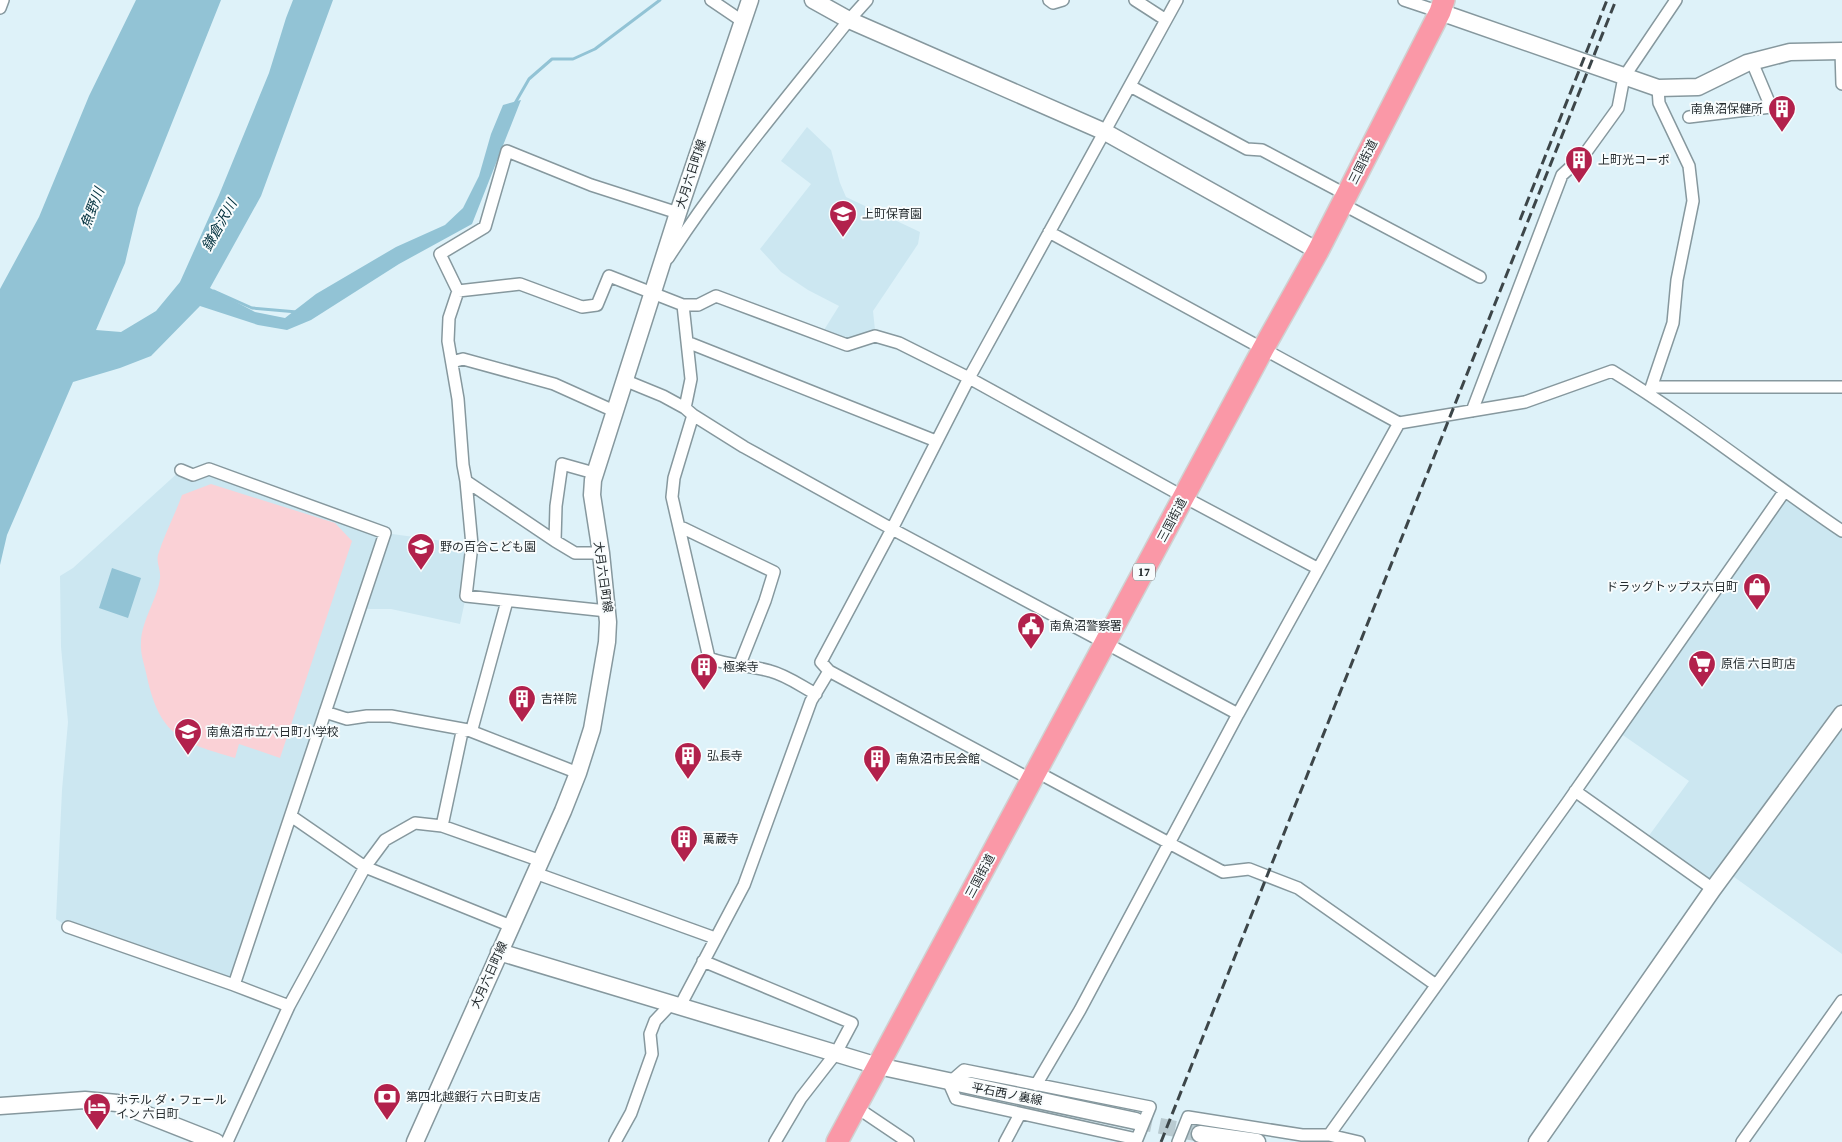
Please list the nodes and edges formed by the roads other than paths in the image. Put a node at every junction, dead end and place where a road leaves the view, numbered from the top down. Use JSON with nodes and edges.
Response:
{"nodes":[{"id":1,"x":3,"y":0,"type":"edge"},
{"id":2,"x":711,"y":0,"type":"edge"},
{"id":3,"x":750,"y":0,"type":"edge"},
{"id":4,"x":813,"y":0,"type":"edge"},
{"id":5,"x":867,"y":0,"type":"edge"},
{"id":6,"x":1049,"y":0,"type":"edge"},
{"id":7,"x":1063,"y":0,"type":"edge"},
{"id":8,"x":1135,"y":0,"type":"edge"},
{"id":9,"x":1177,"y":0,"type":"edge"},
{"id":10,"x":1404,"y":0,"type":"edge"},
{"id":11,"x":1676,"y":0,"type":"edge"},
{"id":12,"x":1442,"y":6,"type":"edge"},
{"id":13,"x":0,"y":8,"type":"edge"},
{"id":14,"x":849,"y":20,"type":"junction"},
{"id":15,"x":1166,"y":20,"type":"junction"},
{"id":16,"x":742,"y":21,"type":"junction"},
{"id":17,"x":1841,"y":51,"type":"edge"},
{"id":18,"x":1752,"y":62,"type":"junction"},
{"id":19,"x":1624,"y":78,"type":"junction"},
{"id":20,"x":1842,"y":84,"type":"edge"},
{"id":21,"x":1130,"y":86,"type":"junction"},
{"id":22,"x":1658,"y":88,"type":"junction"},
{"id":23,"x":1689,"y":118,"type":"dead end"},
{"id":24,"x":1105,"y":132,"type":"junction"},
{"id":25,"x":1344,"y":200,"type":"junction"},
{"id":26,"x":678,"y":213,"type":"junction"},
{"id":27,"x":1050,"y":232,"type":"junction"},
{"id":28,"x":1318,"y":251,"type":"junction"},
{"id":29,"x":661,"y":270,"type":"junction"},
{"id":30,"x":1480,"y":277,"type":"dead end"},
{"id":31,"x":458,"y":291,"type":"junction"},
{"id":32,"x":654,"y":293,"type":"junction"},
{"id":33,"x":683,"y":305,"type":"junction"},
{"id":34,"x":687,"y":342,"type":"junction"},
{"id":35,"x":1263,"y":349,"type":"junction"},
{"id":36,"x":452,"y":362,"type":"junction"},
{"id":37,"x":968,"y":378,"type":"junction"},
{"id":38,"x":624,"y":380,"type":"junction"},
{"id":39,"x":1842,"y":387,"type":"edge"},
{"id":40,"x":1650,"y":390,"type":"junction"},
{"id":41,"x":614,"y":410,"type":"junction"},
{"id":42,"x":689,"y":411,"type":"junction"},
{"id":43,"x":1472,"y":411,"type":"junction"},
{"id":44,"x":1399,"y":423,"type":"junction"},
{"id":45,"x":936,"y":441,"type":"junction"},
{"id":46,"x":181,"y":470,"type":"dead end"},
{"id":47,"x":594,"y":473,"type":"junction"},
{"id":48,"x":466,"y":481,"type":"junction"},
{"id":49,"x":1784,"y":492,"type":"junction"},
{"id":50,"x":1184,"y":498,"type":"junction"},
{"id":51,"x":680,"y":529,"type":"junction"},
{"id":52,"x":892,"y":530,"type":"junction"},
{"id":53,"x":1842,"y":531,"type":"edge"},
{"id":54,"x":555,"y":541,"type":"junction"},
{"id":55,"x":601,"y":553,"type":"junction"},
{"id":56,"x":1318,"y":568,"type":"junction"},
{"id":57,"x":507,"y":601,"type":"junction"},
{"id":58,"x":607,"y":611,"type":"junction"},
{"id":59,"x":1106,"y":643,"type":"junction"},
{"id":60,"x":740,"y":664,"type":"junction"},
{"id":61,"x":829,"y":671,"type":"junction"},
{"id":62,"x":816,"y":694,"type":"junction"},
{"id":63,"x":325,"y":712,"type":"junction"},
{"id":64,"x":1238,"y":714,"type":"junction"},
{"id":65,"x":1842,"y":714,"type":"edge"},
{"id":66,"x":468,"y":730,"type":"junction"},
{"id":67,"x":578,"y":773,"type":"junction"},
{"id":68,"x":1035,"y":776,"type":"junction"},
{"id":69,"x":1575,"y":791,"type":"junction"},
{"id":70,"x":291,"y":816,"type":"junction"},
{"id":71,"x":442,"y":826,"type":"junction"},
{"id":72,"x":1168,"y":843,"type":"junction"},
{"id":73,"x":365,"y":867,"type":"junction"},
{"id":74,"x":538,"y":867,"type":"junction"},
{"id":75,"x":1713,"y":890,"type":"junction"},
{"id":76,"x":511,"y":926,"type":"junction"},
{"id":77,"x":68,"y":928,"type":"dead end"},
{"id":78,"x":715,"y":938,"type":"junction"},
{"id":79,"x":499,"y":952,"type":"junction"},
{"id":80,"x":703,"y":961,"type":"junction"},
{"id":81,"x":234,"y":985,"type":"junction"},
{"id":82,"x":1436,"y":985,"type":"junction"},
{"id":83,"x":1842,"y":1001,"type":"edge"},
{"id":84,"x":676,"y":1005,"type":"junction"},
{"id":85,"x":289,"y":1006,"type":"junction"},
{"id":86,"x":836,"y":1054,"type":"junction"},
{"id":87,"x":878,"y":1066,"type":"junction"},
{"id":88,"x":949,"y":1083,"type":"junction"},
{"id":89,"x":1036,"y":1085,"type":"junction"},
{"id":90,"x":0,"y":1106,"type":"edge"},
{"id":91,"x":856,"y":1107,"type":"junction"},
{"id":92,"x":1020,"y":1114,"type":"junction"},
{"id":93,"x":1136,"y":1120,"type":"tunnel mouth"},
{"id":94,"x":1200,"y":1134,"type":"tunnel mouth"},
{"id":95,"x":1329,"y":1135,"type":"junction"},
{"id":96,"x":1105,"y":1137,"type":"edge"},
{"id":97,"x":216,"y":1142,"type":"edge"},
{"id":98,"x":227,"y":1142,"type":"edge"},
{"id":99,"x":415,"y":1142,"type":"edge"},
{"id":100,"x":615,"y":1142,"type":"edge"},
{"id":101,"x":775,"y":1142,"type":"edge"},
{"id":102,"x":838,"y":1142,"type":"edge"},
{"id":103,"x":908,"y":1142,"type":"edge"},
{"id":104,"x":1005,"y":1142,"type":"edge"},
{"id":105,"x":1178,"y":1142,"type":"edge"},
{"id":106,"x":1257,"y":1142,"type":"edge"},
{"id":107,"x":1359,"y":1142,"type":"edge"},
{"id":108,"x":1537,"y":1142,"type":"edge"},
{"id":109,"x":1742,"y":1142,"type":"edge"}],
"edges":[{"from":1,"to":13,"type":"street"},
{"from":2,"to":16,"type":"street"},
{"from":3,"to":16,"type":"street","name":"大月六日町線"},
{"from":4,"to":14,"type":"street"},
{"from":5,"to":14,"type":"street"},
{"from":6,"to":7,"type":"street"},
{"from":8,"to":15,"type":"street"},
{"from":9,"to":15,"type":"street"},
{"from":10,"to":12,"type":"street"},
{"from":11,"to":19,"type":"street"},
{"from":12,"to":19,"type":"street"},
{"from":12,"to":25,"type":"highway","name":"三国街道","number":"17"},
{"from":14,"to":24,"type":"street"},
{"from":14,"to":29,"type":"street"},
{"from":15,"to":21,"type":"street"},
{"from":16,"to":26,"type":"street","name":"大月六日町線"},
{"from":17,"to":18,"type":"street"},
{"from":17,"to":20,"type":"street"},
{"from":18,"to":22,"type":"street"},
{"from":18,"to":23,"type":"street"},
{"from":19,"to":22,"type":"street"},
{"from":19,"to":43,"type":"street"},
{"from":21,"to":24,"type":"street"},
{"from":21,"to":25,"type":"street"},
{"from":22,"to":40,"type":"street"},
{"from":24,"to":27,"type":"street"},
{"from":24,"to":28,"type":"street"},
{"from":25,"to":28,"type":"highway","name":"三国街道","number":"17"},
{"from":25,"to":30,"type":"street"},
{"from":26,"to":29,"type":"street","name":"大月六日町線"},
{"from":26,"to":31,"type":"street"},
{"from":27,"to":35,"type":"street"},
{"from":27,"to":37,"type":"street"},
{"from":28,"to":35,"type":"highway","name":"三国街道","number":"17"},
{"from":29,"to":32,"type":"street","name":"大月六日町線"},
{"from":31,"to":32,"type":"street"},
{"from":31,"to":36,"type":"street"},
{"from":32,"to":33,"type":"street"},
{"from":32,"to":38,"type":"street","name":"大月六日町線"},
{"from":33,"to":34,"type":"street"},
{"from":33,"to":37,"type":"street"},
{"from":34,"to":42,"type":"street"},
{"from":34,"to":45,"type":"street"},
{"from":35,"to":44,"type":"street"},
{"from":35,"to":50,"type":"highway","name":"三国街道","number":"17"},
{"from":36,"to":41,"type":"street"},
{"from":36,"to":48,"type":"street"},
{"from":37,"to":45,"type":"street"},
{"from":37,"to":50,"type":"street"},
{"from":38,"to":41,"type":"street","name":"大月六日町線"},
{"from":38,"to":42,"type":"street"},
{"from":39,"to":40,"type":"street"},
{"from":40,"to":43,"type":"street"},
{"from":40,"to":49,"type":"street"},
{"from":41,"to":47,"type":"street","name":"大月六日町線"},
{"from":42,"to":51,"type":"street"},
{"from":42,"to":52,"type":"street"},
{"from":43,"to":44,"type":"street"},
{"from":44,"to":56,"type":"street"},
{"from":45,"to":52,"type":"street"},
{"from":46,"to":63,"type":"street"},
{"from":47,"to":54,"type":"street"},
{"from":47,"to":55,"type":"street","name":"大月六日町線"},
{"from":48,"to":54,"type":"street"},
{"from":48,"to":57,"type":"street"},
{"from":49,"to":53,"type":"street"},
{"from":49,"to":69,"type":"street"},
{"from":50,"to":56,"type":"street"},
{"from":50,"to":59,"type":"highway","name":"三国街道","number":"17"},
{"from":51,"to":60,"type":"street"},
{"from":51,"to":60,"type":"street"},
{"from":52,"to":59,"type":"street"},
{"from":52,"to":61,"type":"street"},
{"from":54,"to":55,"type":"street"},
{"from":55,"to":58,"type":"street","name":"大月六日町線"},
{"from":56,"to":64,"type":"street"},
{"from":57,"to":58,"type":"street"},
{"from":57,"to":66,"type":"street"},
{"from":58,"to":67,"type":"street","name":"大月六日町線"},
{"from":59,"to":64,"type":"street"},
{"from":59,"to":68,"type":"highway","name":"三国街道","number":"17"},
{"from":60,"to":62,"type":"street"},
{"from":61,"to":62,"type":"street"},
{"from":61,"to":68,"type":"street"},
{"from":62,"to":78,"type":"street"},
{"from":63,"to":66,"type":"street"},
{"from":63,"to":70,"type":"street"},
{"from":64,"to":72,"type":"street"},
{"from":65,"to":75,"type":"street"},
{"from":66,"to":67,"type":"street"},
{"from":66,"to":71,"type":"street"},
{"from":67,"to":74,"type":"street","name":"大月六日町線"},
{"from":68,"to":72,"type":"street"},
{"from":68,"to":87,"type":"highway","name":"三国街道","number":"17"},
{"from":69,"to":75,"type":"street"},
{"from":69,"to":82,"type":"street"},
{"from":70,"to":73,"type":"street"},
{"from":70,"to":81,"type":"street"},
{"from":71,"to":73,"type":"street"},
{"from":71,"to":74,"type":"street"},
{"from":72,"to":82,"type":"street"},
{"from":72,"to":89,"type":"street"},
{"from":73,"to":76,"type":"street"},
{"from":73,"to":85,"type":"street"},
{"from":74,"to":76,"type":"street","name":"大月六日町線"},
{"from":74,"to":78,"type":"street"},
{"from":75,"to":108,"type":"street"},
{"from":76,"to":79,"type":"street","name":"大月六日町線"},
{"from":77,"to":81,"type":"street"},
{"from":78,"to":80,"type":"street"},
{"from":79,"to":84,"type":"street","name":"平石西ノ裏線"},
{"from":79,"to":99,"type":"street","name":"大月六日町線"},
{"from":80,"to":84,"type":"street"},
{"from":80,"to":86,"type":"street"},
{"from":81,"to":85,"type":"street"},
{"from":82,"to":95,"type":"street"},
{"from":83,"to":109,"type":"street"},
{"from":84,"to":86,"type":"street","name":"平石西ノ裏線"},
{"from":84,"to":100,"type":"street"},
{"from":85,"to":98,"type":"street"},
{"from":86,"to":87,"type":"street","name":"平石西ノ裏線"},
{"from":86,"to":101,"type":"street"},
{"from":87,"to":88,"type":"street","name":"平石西ノ裏線"},
{"from":87,"to":91,"type":"highway","name":"三国街道","number":"17"},
{"from":88,"to":89,"type":"street"},
{"from":88,"to":92,"type":"street"},
{"from":88,"to":93,"type":"street","name":"平石西ノ裏線"},
{"from":89,"to":96,"type":"street"},
{"from":90,"to":97,"type":"street"},
{"from":91,"to":102,"type":"highway","name":"三国街道","number":"17"},
{"from":91,"to":103,"type":"street"},
{"from":92,"to":96,"type":"street"},
{"from":92,"to":104,"type":"street"},
{"from":94,"to":106,"type":"street"},
{"from":95,"to":105,"type":"street"},
{"from":95,"to":107,"type":"street"}]}
